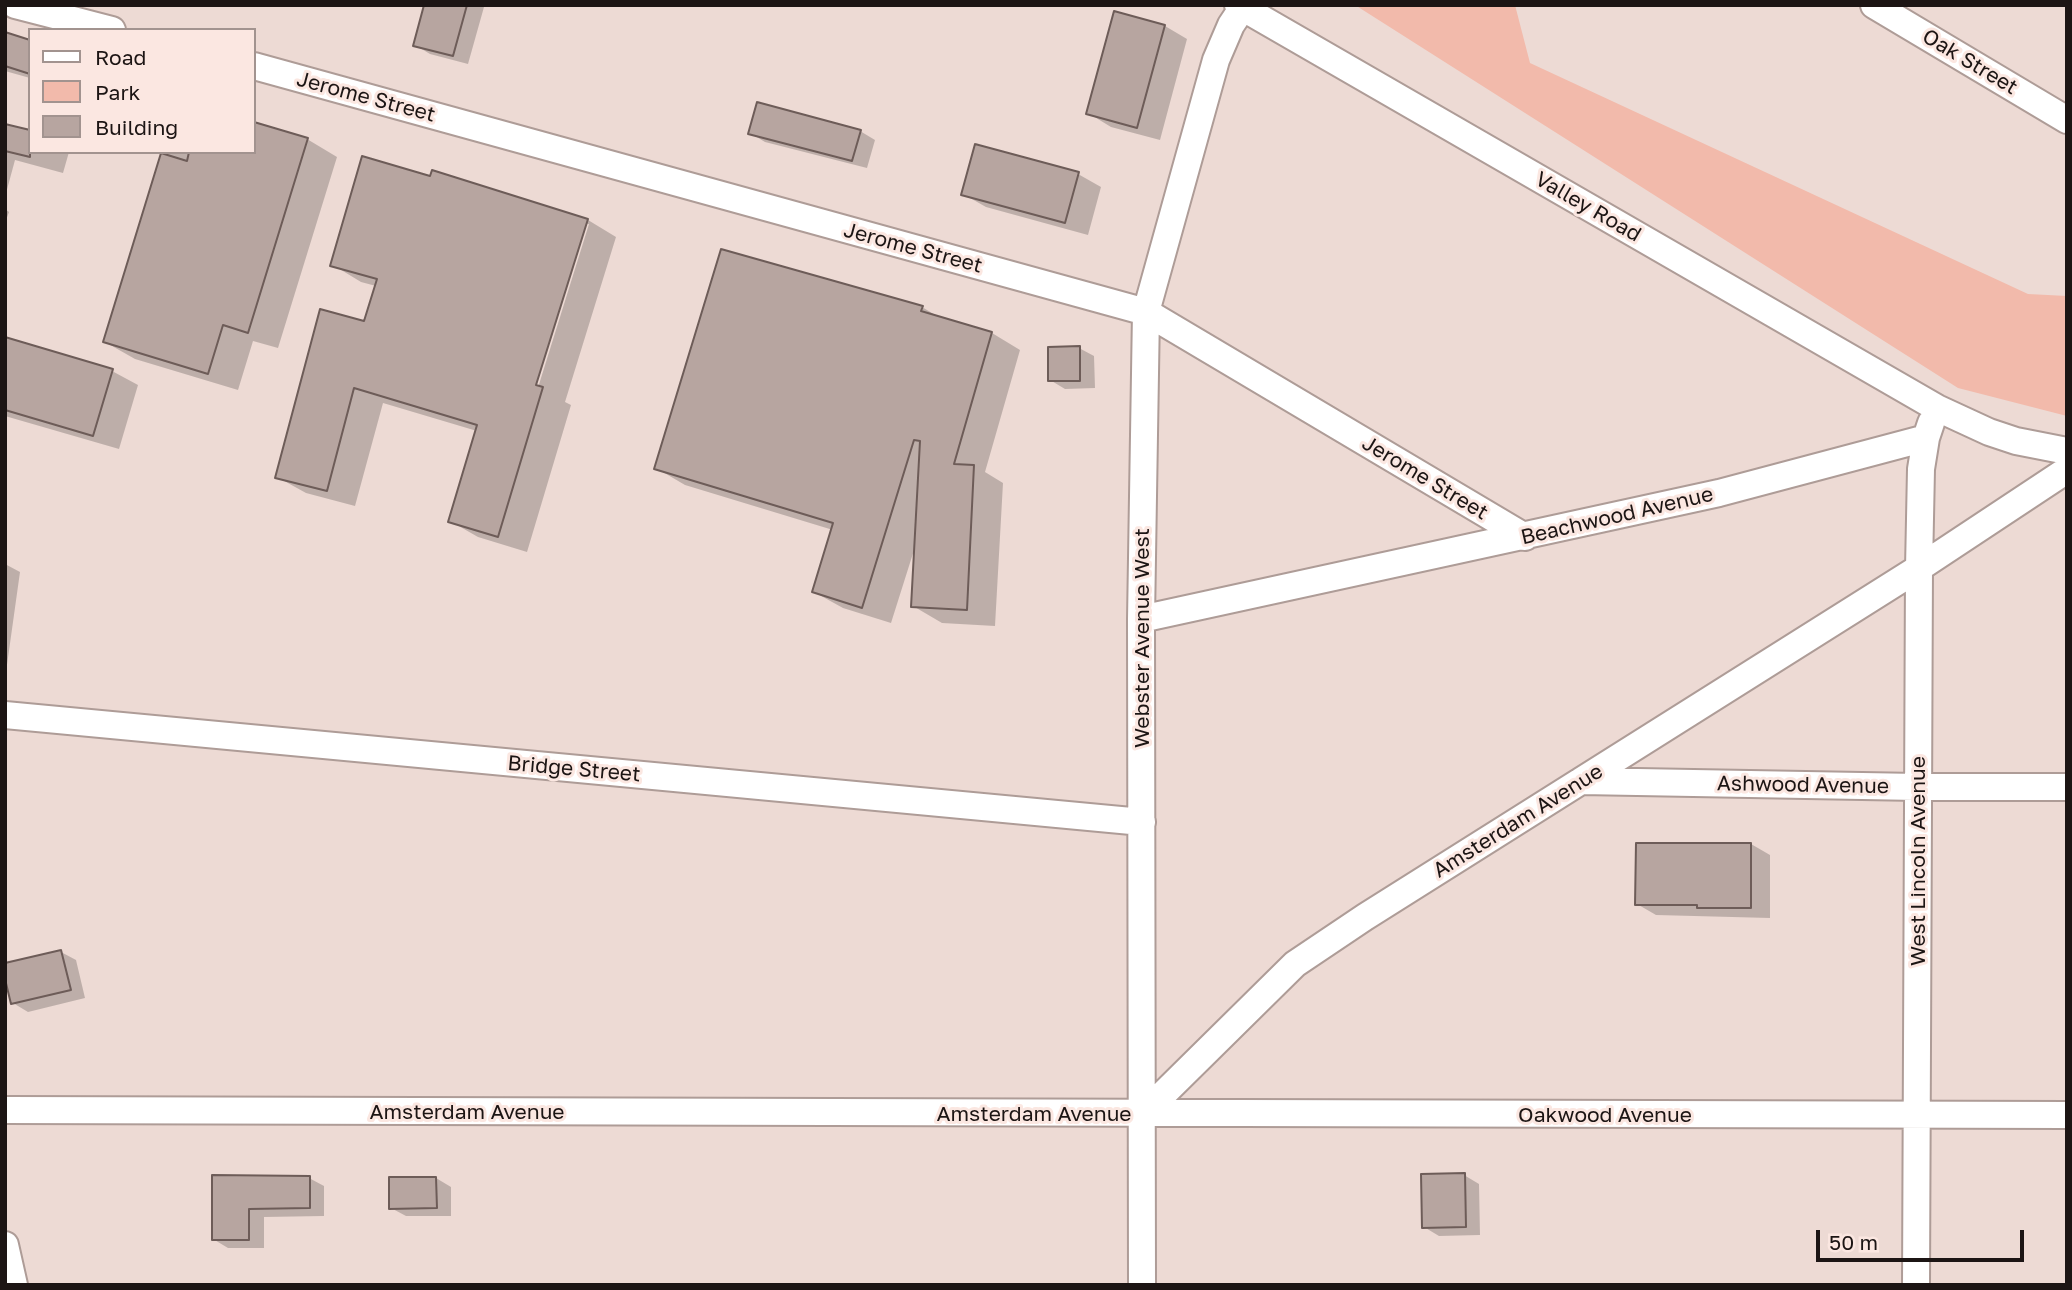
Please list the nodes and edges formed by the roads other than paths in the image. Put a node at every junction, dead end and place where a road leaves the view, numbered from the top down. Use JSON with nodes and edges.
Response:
{"nodes":[{"id":1,"x":15,"y":5,"type":"edge"},
{"id":2,"x":1874,"y":5,"type":"edge"},
{"id":3,"x":1241,"y":6,"type":"edge"},
{"id":4,"x":104,"y":28,"type":"edge"},
{"id":5,"x":256,"y":67,"type":"edge"},
{"id":6,"x":2067,"y":120,"type":"edge"},
{"id":7,"x":1146,"y":312,"type":"junction"},
{"id":8,"x":1937,"y":408,"type":"junction"},
{"id":9,"x":1926,"y":438,"type":"junction"},
{"id":10,"x":2067,"y":451,"type":"edge"},
{"id":11,"x":2067,"y":470,"type":"edge"},
{"id":12,"x":1525,"y":537,"type":"junction"},
{"id":13,"x":1919,"y":568,"type":"junction"},
{"id":14,"x":1141,"y":619,"type":"junction"},
{"id":15,"x":5,"y":715,"type":"edge"},
{"id":16,"x":1581,"y":781,"type":"junction"},
{"id":17,"x":1918,"y":787,"type":"junction"},
{"id":18,"x":2067,"y":787,"type":"edge"},
{"id":19,"x":1142,"y":822,"type":"junction"},
{"id":20,"x":5,"y":1111,"type":"edge"},
{"id":21,"x":1143,"y":1114,"type":"junction"},
{"id":22,"x":1916,"y":1115,"type":"junction"},
{"id":23,"x":2067,"y":1115,"type":"edge"},
{"id":24,"x":5,"y":1245,"type":"edge"},
{"id":25,"x":14,"y":1285,"type":"edge"},
{"id":26,"x":1142,"y":1285,"type":"edge"},
{"id":27,"x":1916,"y":1285,"type":"edge"}],
"edges":[{"from":1,"to":4,"type":"street"},
{"from":2,"to":6,"type":"street","name":"Oak Street"},
{"from":3,"to":7,"type":"street","name":"Webster Avenue West"},
{"from":3,"to":8,"type":"street","name":"Valley Road"},
{"from":5,"to":7,"type":"street","name":"Jerome Street"},
{"from":7,"to":12,"type":"street","name":"Jerome Street"},
{"from":7,"to":14,"type":"street","name":"Webster Avenue West"},
{"from":8,"to":9,"type":"street"},
{"from":8,"to":10,"type":"street"},
{"from":9,"to":12,"type":"street","name":"Beachwood Avenue"},
{"from":9,"to":13,"type":"street","name":"West Lincoln Avenue"},
{"from":11,"to":13,"type":"street","name":"Amsterdam Avenue"},
{"from":12,"to":14,"type":"street","name":"Beachwood Avenue"},
{"from":13,"to":16,"type":"street","name":"Amsterdam Avenue"},
{"from":13,"to":17,"type":"street","name":"West Lincoln Avenue"},
{"from":14,"to":19,"type":"street","name":"Webster Avenue West"},
{"from":15,"to":19,"type":"street","name":"Bridge Street"},
{"from":16,"to":17,"type":"street","name":"Ashwood Avenue"},
{"from":16,"to":21,"type":"street","name":"Amsterdam Avenue"},
{"from":17,"to":18,"type":"street","name":"Ashwood Avenue"},
{"from":17,"to":22,"type":"street","name":"West Lincoln Avenue"},
{"from":19,"to":21,"type":"street","name":"Webster Avenue West"},
{"from":20,"to":21,"type":"street","name":"Amsterdam Avenue"},
{"from":21,"to":22,"type":"street","name":"Oakwood Avenue"},
{"from":21,"to":26,"type":"street","name":"Webster Avenue West"},
{"from":22,"to":23,"type":"street","name":"Oakwood Avenue"},
{"from":22,"to":27,"type":"street","name":"West Lincoln Avenue"},
{"from":24,"to":25,"type":"street"}]}
